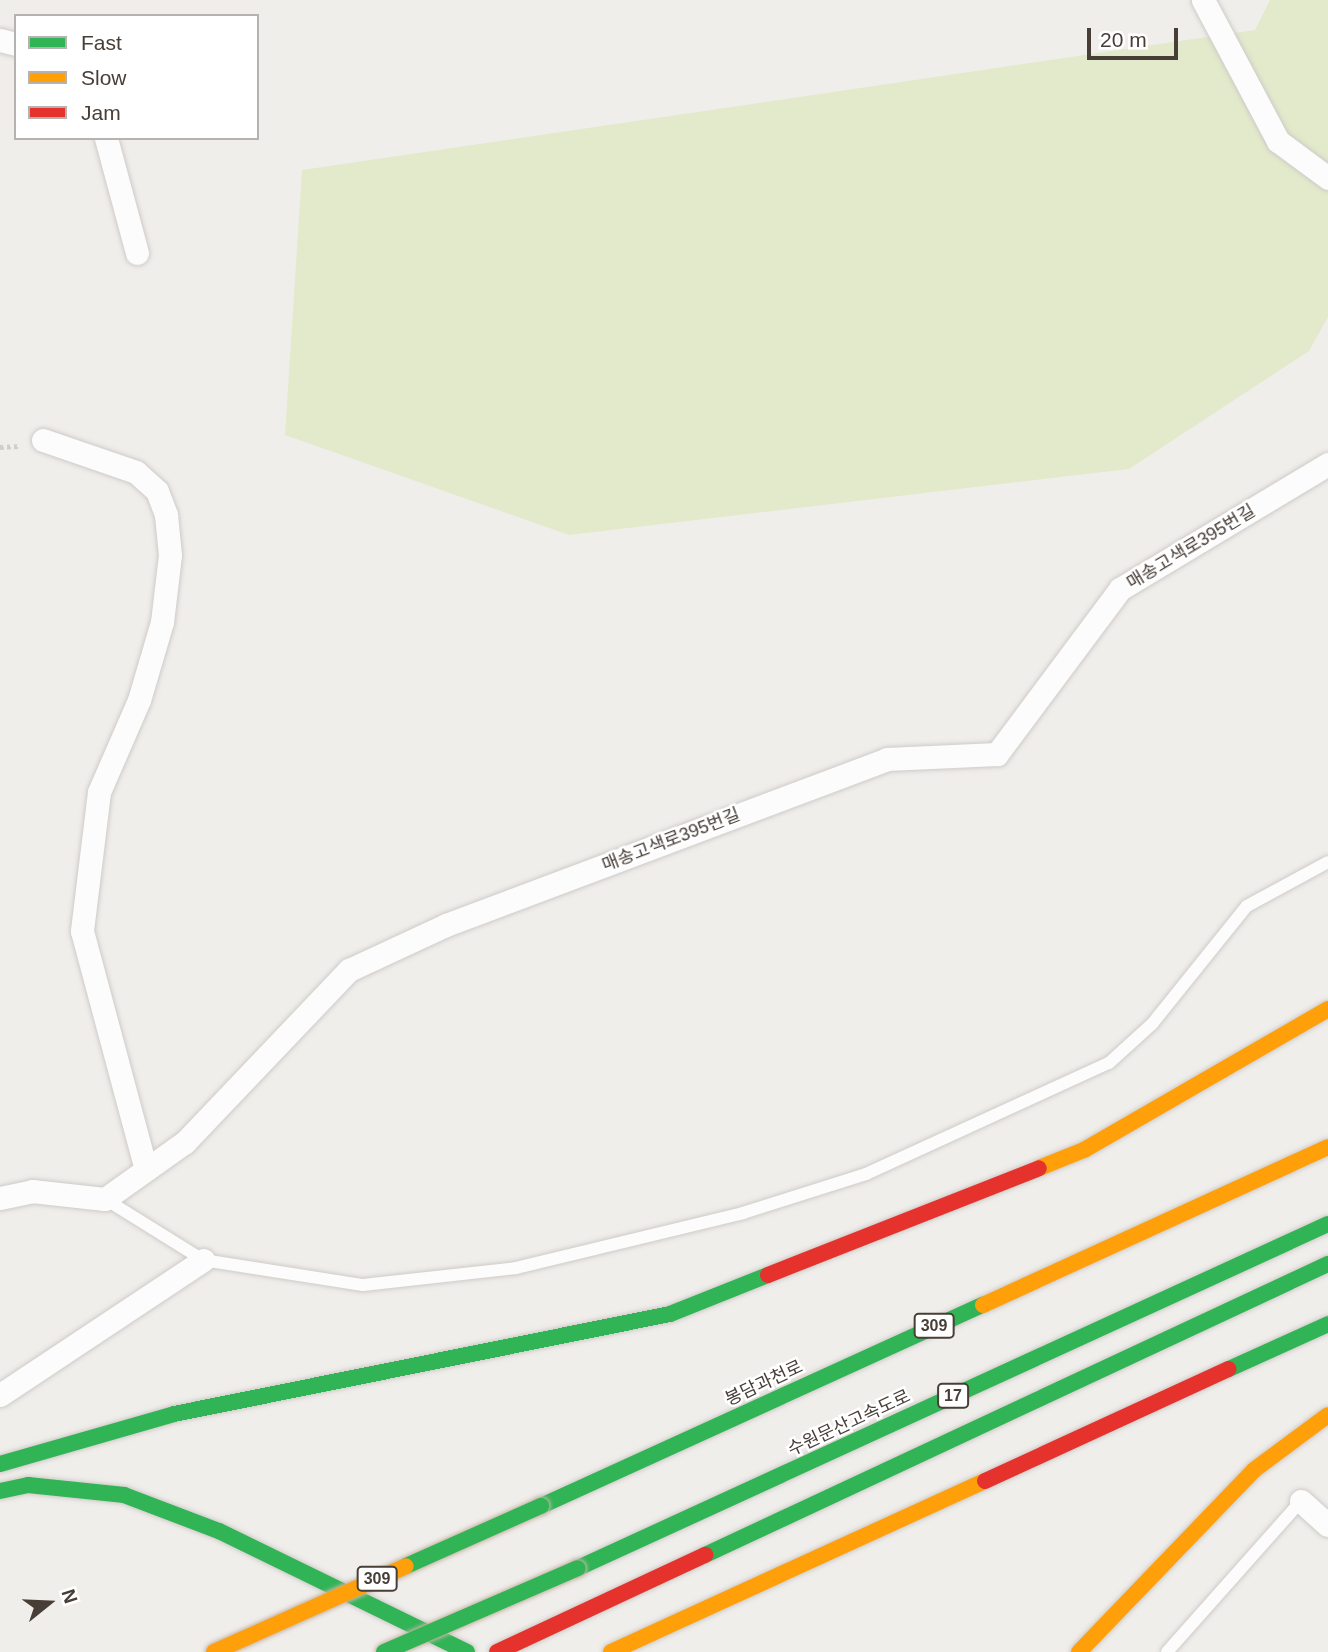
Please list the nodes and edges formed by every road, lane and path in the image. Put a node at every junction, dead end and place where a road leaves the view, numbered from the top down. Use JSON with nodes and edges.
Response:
{"nodes":[{"id":1,"x":1203,"y":0,"type":"edge"},
{"id":2,"x":107,"y":140,"type":"edge"},
{"id":3,"x":1328,"y":178,"type":"edge"},
{"id":4,"x":137,"y":253,"type":"dead end"},
{"id":5,"x":43,"y":440,"type":"dead end"},
{"id":6,"x":1328,"y":464,"type":"edge"},
{"id":7,"x":1328,"y":862,"type":"edge"},
{"id":8,"x":1328,"y":1009,"type":"edge"},
{"id":9,"x":1328,"y":1147,"type":"edge"},
{"id":10,"x":146,"y":1170,"type":"junction"},
{"id":11,"x":0,"y":1198,"type":"edge"},
{"id":12,"x":105,"y":1199,"type":"junction"},
{"id":13,"x":1328,"y":1224,"type":"edge"},
{"id":14,"x":204,"y":1260,"type":"junction"},
{"id":15,"x":1328,"y":1264,"type":"edge"},
{"id":16,"x":1328,"y":1324,"type":"edge"},
{"id":17,"x":0,"y":1395,"type":"edge"},
{"id":18,"x":1328,"y":1415,"type":"edge"},
{"id":19,"x":0,"y":1464,"type":"edge"},
{"id":20,"x":0,"y":1491,"type":"edge"},
{"id":21,"x":1301,"y":1502,"type":"joint"},
{"id":22,"x":1328,"y":1525,"type":"edge"},
{"id":23,"x":214,"y":1652,"type":"edge"},
{"id":24,"x":384,"y":1652,"type":"edge"},
{"id":25,"x":467,"y":1652,"type":"edge"},
{"id":26,"x":497,"y":1652,"type":"edge"},
{"id":27,"x":611,"y":1652,"type":"edge"},
{"id":28,"x":1079,"y":1652,"type":"edge"},
{"id":29,"x":1167,"y":1652,"type":"edge"}],
"edges":[{"from":1,"to":3,"type":"street"},
{"from":2,"to":4,"type":"street"},
{"from":5,"to":10,"type":"street"},
{"from":6,"to":10,"type":"street","name":"매송고색로395번길"},
{"from":7,"to":14,"type":"lane"},
{"from":8,"to":19,"type":"highway"},
{"from":9,"to":23,"type":"highway","name":"봉담과천로","number":"309","bridge":true},
{"from":10,"to":12,"type":"street","name":"매송고색로395번길"},
{"from":11,"to":12,"type":"street"},
{"from":12,"to":14,"type":"lane"},
{"from":13,"to":24,"type":"highway","name":"수원문산고속도로","number":"17","bridge":true},
{"from":14,"to":17,"type":"street"},
{"from":15,"to":26,"type":"highway","number":"17"},
{"from":16,"to":27,"type":"highway"},
{"from":18,"to":28,"type":"highway"},
{"from":20,"to":25,"type":"highway"},
{"from":21,"to":22,"type":"street"},
{"from":21,"to":29,"type":"lane"}]}
